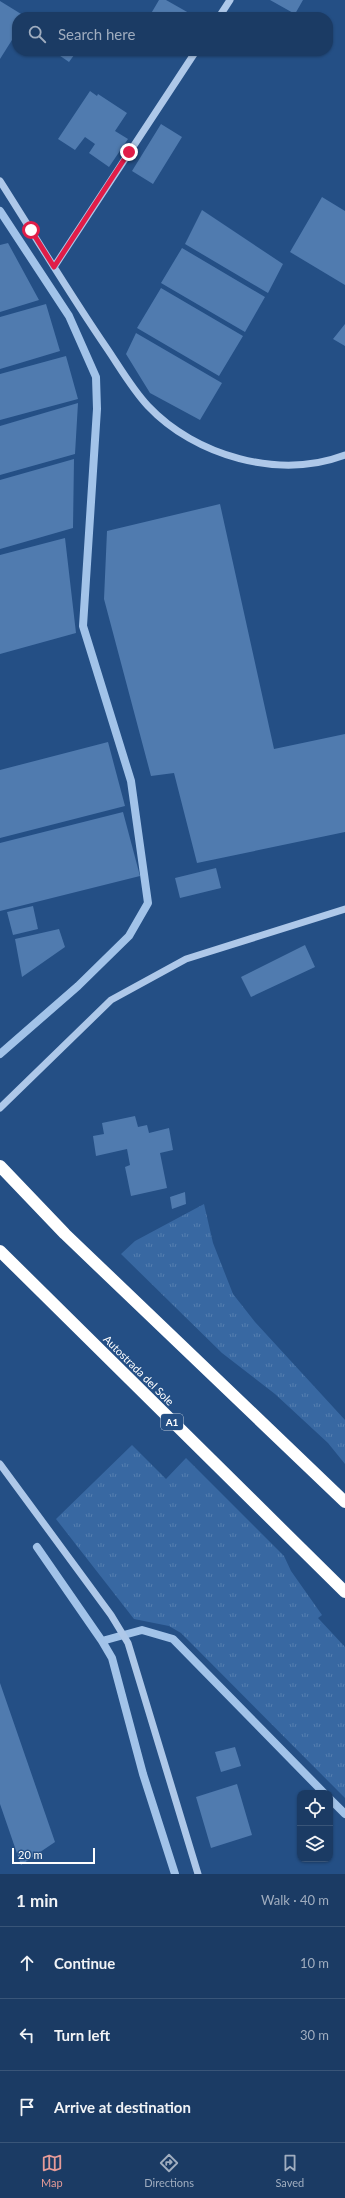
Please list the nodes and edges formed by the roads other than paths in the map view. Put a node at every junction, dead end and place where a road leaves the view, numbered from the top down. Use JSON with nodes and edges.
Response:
{"nodes":[{"id":1,"x":230,"y":0,"type":"edge"},
{"id":2,"x":222,"y":12,"type":"edge"},
{"id":3,"x":193,"y":56,"type":"edge"},
{"id":4,"x":0,"y":181,"type":"edge"},
{"id":5,"x":54,"y":267,"type":"junction"},
{"id":6,"x":345,"y":455,"type":"edge"},
{"id":7,"x":345,"y":909,"type":"edge"},
{"id":8,"x":0,"y":1108,"type":"edge"},
{"id":9,"x":0,"y":1166,"type":"edge"},
{"id":10,"x":0,"y":1251,"type":"edge"},
{"id":11,"x":0,"y":1464,"type":"edge"},
{"id":12,"x":345,"y":1502,"type":"edge"},
{"id":13,"x":345,"y":1592,"type":"edge"},
{"id":14,"x":198,"y":1874,"type":"edge"}],
"edges":[{"from":1,"to":2,"type":"street"},
{"from":3,"to":5,"type":"street"},
{"from":4,"to":5,"type":"street"},
{"from":5,"to":6,"type":"street"},
{"from":7,"to":8,"type":"street"},
{"from":9,"to":12,"type":"highway"},
{"from":10,"to":13,"type":"highway","name":"Autostrada del Sole","number":"A1"},
{"from":11,"to":14,"type":"street"}]}
